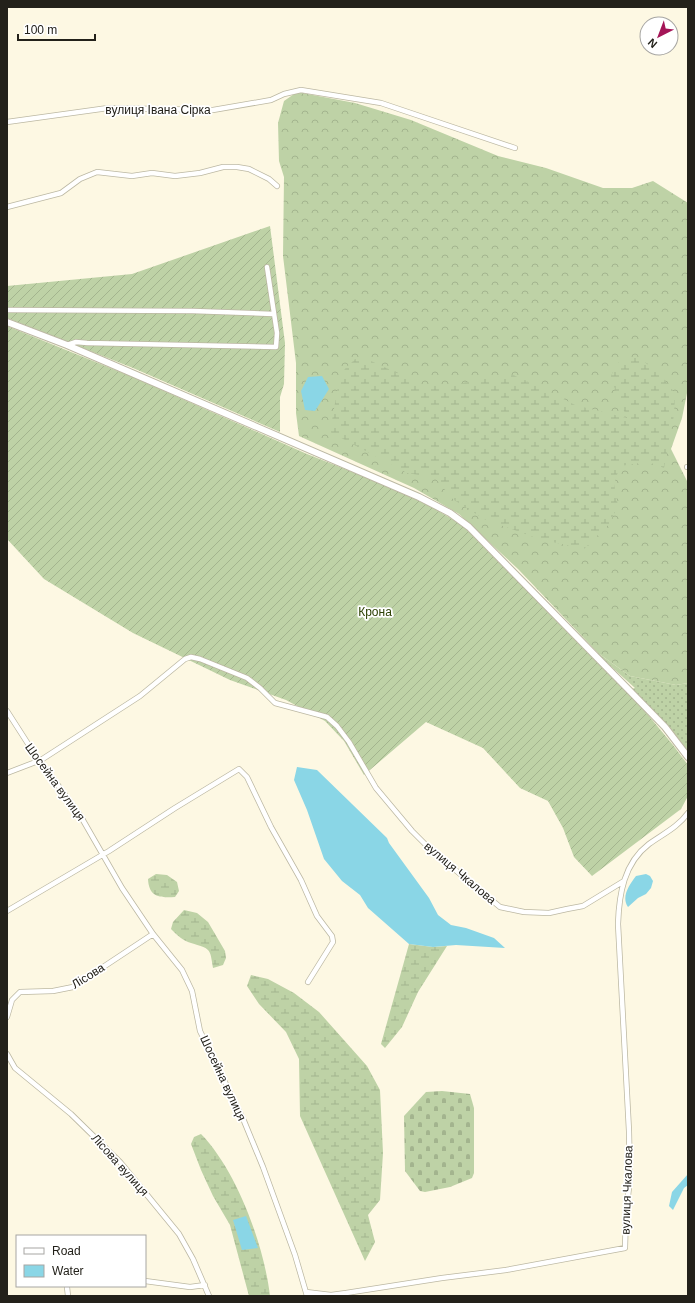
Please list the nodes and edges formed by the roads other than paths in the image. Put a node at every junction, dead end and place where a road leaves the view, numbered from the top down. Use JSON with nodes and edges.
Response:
{"nodes":[{"id":1,"x":7,"y":122,"type":"edge"},
{"id":2,"x":515,"y":148,"type":"dead end"},
{"id":3,"x":277,"y":186,"type":"dead end"},
{"id":4,"x":7,"y":207,"type":"edge"},
{"id":5,"x":267,"y":267,"type":"dead end"},
{"id":6,"x":7,"y":310,"type":"edge"},
{"id":7,"x":273,"y":314,"type":"junction"},
{"id":8,"x":7,"y":322,"type":"edge"},
{"id":9,"x":67,"y":345,"type":"junction"},
{"id":10,"x":7,"y":711,"type":"edge"},
{"id":11,"x":688,"y":757,"type":"edge"},
{"id":12,"x":41,"y":760,"type":"junction"},
{"id":13,"x":7,"y":773,"type":"edge"},
{"id":14,"x":688,"y":813,"type":"edge"},
{"id":15,"x":102,"y":854,"type":"junction"},
{"id":16,"x":624,"y":881,"type":"junction"},
{"id":17,"x":7,"y":910,"type":"edge"},
{"id":18,"x":153,"y":934,"type":"junction"},
{"id":19,"x":308,"y":982,"type":"dead end"},
{"id":20,"x":7,"y":1017,"type":"edge"},
{"id":21,"x":7,"y":1054,"type":"edge"},
{"id":22,"x":146,"y":1281,"type":"edge"},
{"id":23,"x":205,"y":1285,"type":"junction"},
{"id":24,"x":67,"y":1287,"type":"dead end"},
{"id":25,"x":306,"y":1294,"type":"edge"},
{"id":26,"x":68,"y":1296,"type":"edge"},
{"id":27,"x":209,"y":1296,"type":"edge"}],
"edges":[{"from":1,"to":2,"type":"street","name":"вулиця Івана Сірка"},
{"from":3,"to":4,"type":"street"},
{"from":5,"to":7,"type":"street"},
{"from":6,"to":7,"type":"street"},
{"from":7,"to":9,"type":"street"},
{"from":8,"to":9,"type":"street"},
{"from":9,"to":11,"type":"street"},
{"from":10,"to":12,"type":"street","name":"Шосейна вулиця"},
{"from":12,"to":13,"type":"street"},
{"from":12,"to":15,"type":"street","name":"Шосейна вулиця"},
{"from":12,"to":16,"type":"street","name":"вулиця Чкалова"},
{"from":14,"to":16,"type":"street","name":"вулиця Чкалова"},
{"from":15,"to":17,"type":"street"},
{"from":15,"to":18,"type":"street","name":"Шосейна вулиця"},
{"from":15,"to":19,"type":"street"},
{"from":16,"to":25,"type":"street","name":"вулиця Чкалова"},
{"from":18,"to":20,"type":"street","name":"Лісова"},
{"from":18,"to":25,"type":"street","name":"Шосейна вулиця"},
{"from":21,"to":23,"type":"street","name":"Лісова вулиця"},
{"from":22,"to":23,"type":"street"},
{"from":23,"to":27,"type":"street","name":"Лісова вулиця"},
{"from":24,"to":26,"type":"street"}]}
